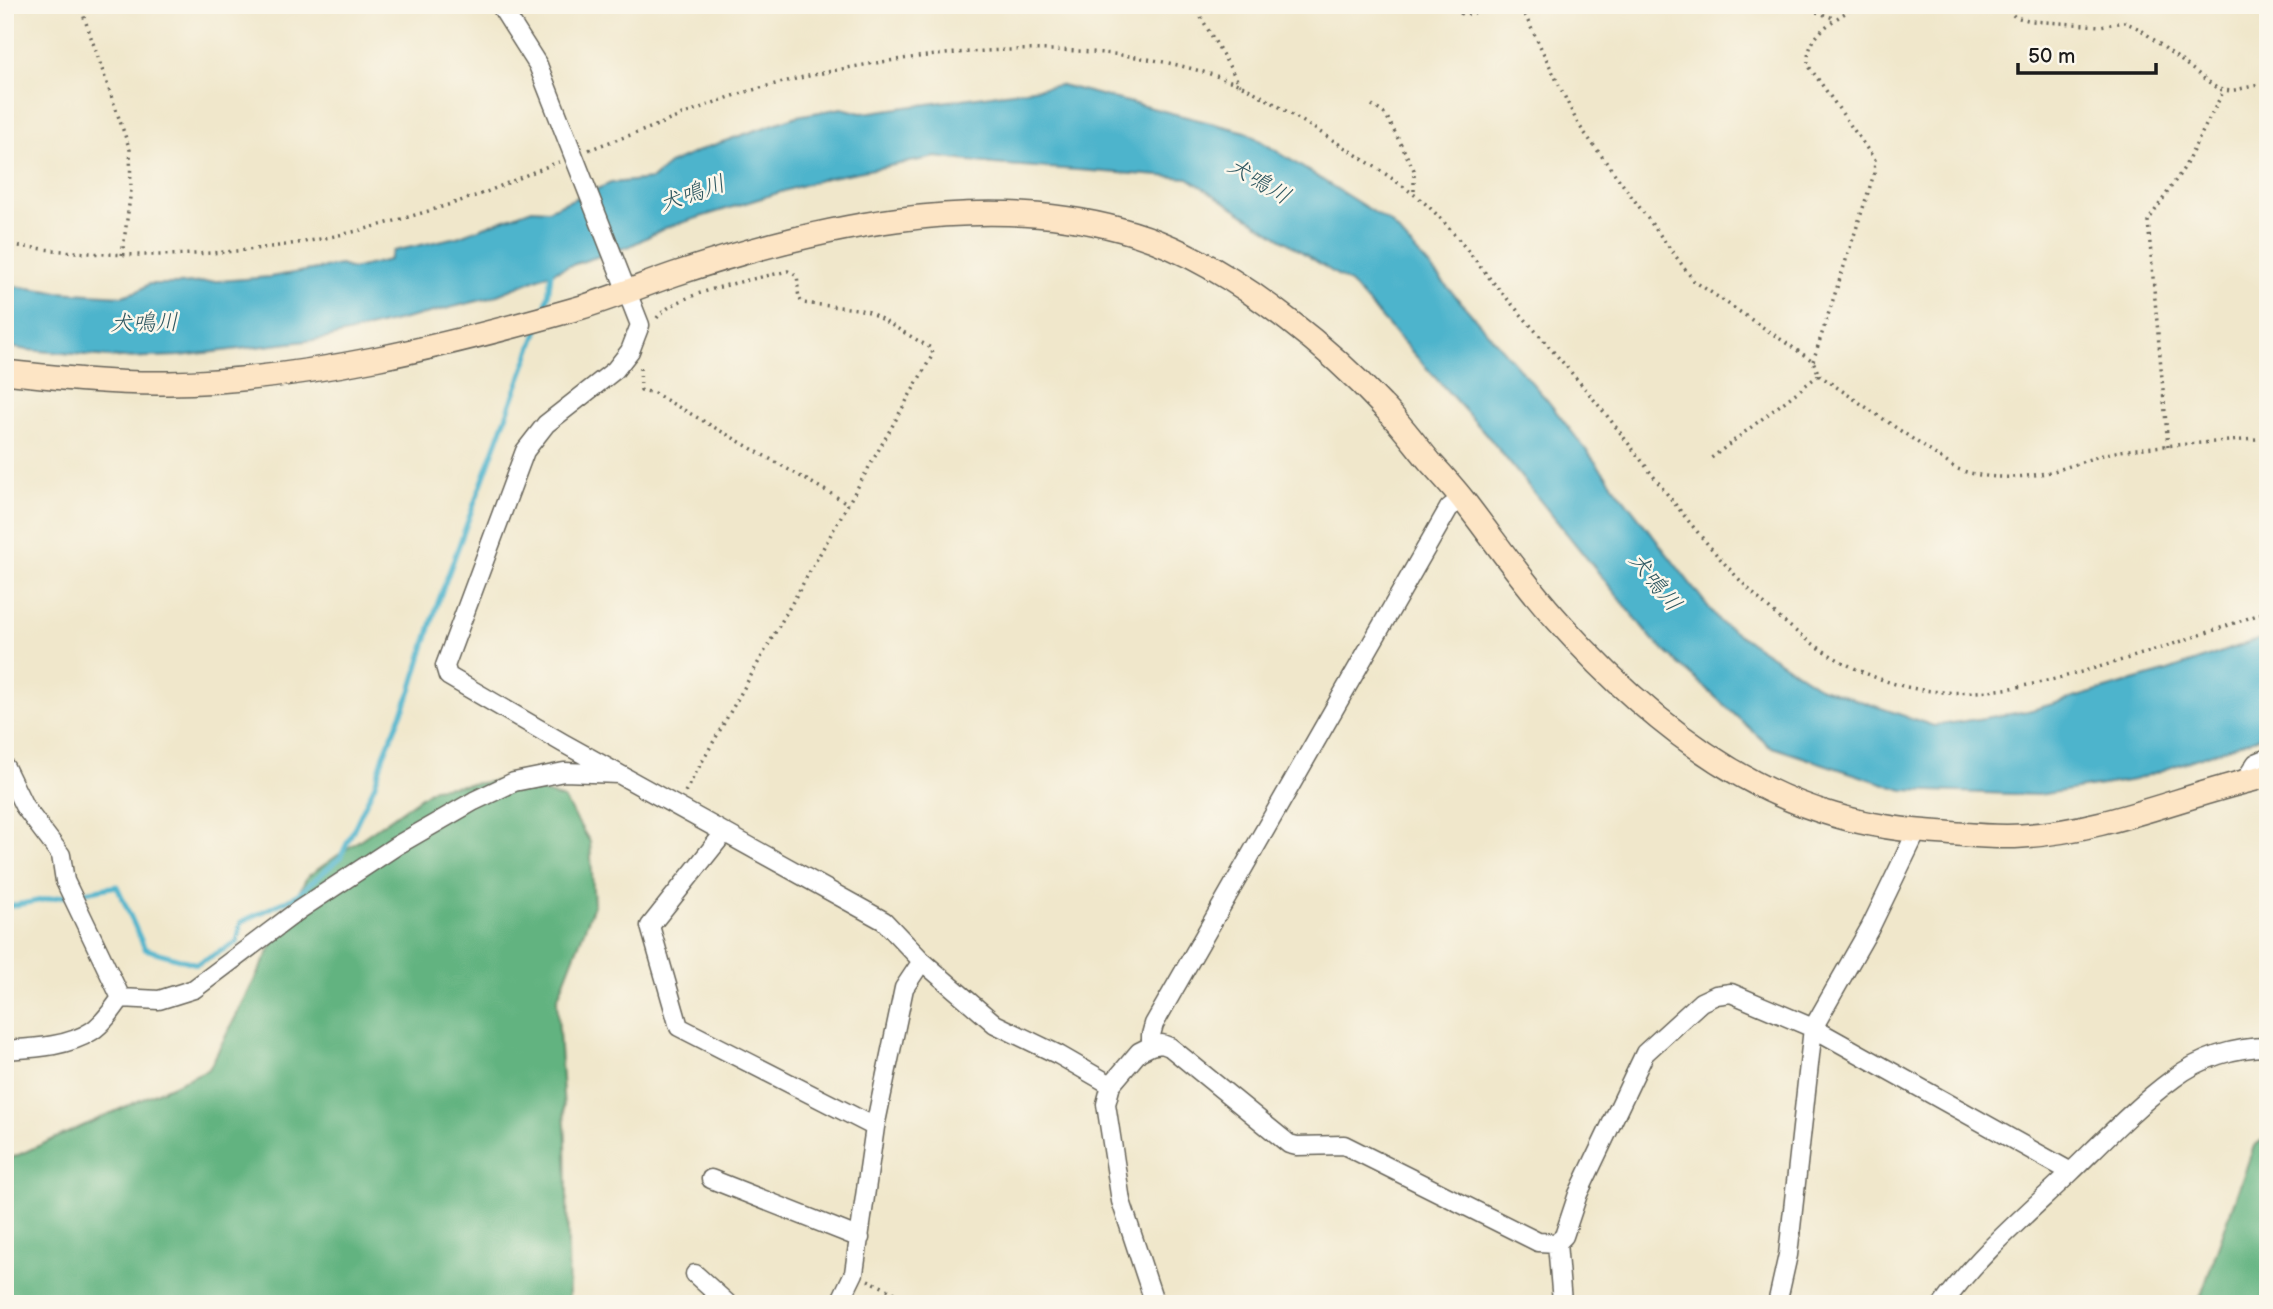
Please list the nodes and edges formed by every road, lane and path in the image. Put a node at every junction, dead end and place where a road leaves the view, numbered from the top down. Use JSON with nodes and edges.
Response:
{"nodes":[{"id":1,"x":76,"y":5,"type":"edge"},
{"id":2,"x":500,"y":5,"type":"edge"},
{"id":3,"x":1194,"y":5,"type":"edge"},
{"id":4,"x":1449,"y":5,"type":"edge"},
{"id":5,"x":1805,"y":5,"type":"edge"},
{"id":6,"x":1859,"y":5,"type":"edge"},
{"id":7,"x":2003,"y":5,"type":"edge"},
{"id":8,"x":1836,"y":19,"type":"junction"},
{"id":9,"x":2268,"y":83,"type":"edge"},
{"id":10,"x":1241,"y":86,"type":"junction"},
{"id":11,"x":2224,"y":90,"type":"junction"},
{"id":12,"x":1372,"y":105,"type":"dead end"},
{"id":13,"x":575,"y":156,"type":"junction"},
{"id":14,"x":1414,"y":195,"type":"junction"},
{"id":15,"x":5,"y":244,"type":"edge"},
{"id":16,"x":122,"y":256,"type":"junction"},
{"id":17,"x":628,"y":292,"type":"junction"},
{"id":18,"x":654,"y":323,"type":"dead end"},
{"id":19,"x":1813,"y":361,"type":"junction"},
{"id":20,"x":642,"y":363,"type":"dead end"},
{"id":21,"x":5,"y":372,"type":"edge"},
{"id":22,"x":1819,"y":375,"type":"junction"},
{"id":23,"x":2268,"y":438,"type":"edge"},
{"id":24,"x":2168,"y":446,"type":"junction"},
{"id":25,"x":1710,"y":459,"type":"dead end"},
{"id":26,"x":1462,"y":498,"type":"junction"},
{"id":27,"x":849,"y":504,"type":"junction"},
{"id":28,"x":2268,"y":611,"type":"edge"},
{"id":29,"x":2268,"y":758,"type":"edge"},
{"id":30,"x":5,"y":767,"type":"edge"},
{"id":31,"x":623,"y":775,"type":"junction"},
{"id":32,"x":2268,"y":776,"type":"edge"},
{"id":33,"x":2244,"y":782,"type":"junction"},
{"id":34,"x":677,"y":806,"type":"junction"},
{"id":35,"x":1917,"y":831,"type":"junction"},
{"id":36,"x":724,"y":833,"type":"junction"},
{"id":37,"x":922,"y":961,"type":"junction"},
{"id":38,"x":121,"y":998,"type":"junction"},
{"id":39,"x":1813,"y":1028,"type":"junction"},
{"id":40,"x":1151,"y":1046,"type":"junction"},
{"id":41,"x":2268,"y":1047,"type":"edge"},
{"id":42,"x":5,"y":1050,"type":"edge"},
{"id":43,"x":1111,"y":1085,"type":"junction"},
{"id":44,"x":875,"y":1127,"type":"junction"},
{"id":45,"x":2071,"y":1172,"type":"junction"},
{"id":46,"x":711,"y":1179,"type":"dead end"},
{"id":47,"x":860,"y":1238,"type":"junction"},
{"id":48,"x":1557,"y":1243,"type":"junction"},
{"id":49,"x":854,"y":1273,"type":"junction"},
{"id":50,"x":695,"y":1274,"type":"dead end"},
{"id":51,"x":1154,"y":1302,"type":"edge"},
{"id":52,"x":727,"y":1304,"type":"edge"},
{"id":53,"x":839,"y":1304,"type":"edge"},
{"id":54,"x":918,"y":1304,"type":"edge"},
{"id":55,"x":1560,"y":1304,"type":"edge"},
{"id":56,"x":1777,"y":1304,"type":"edge"},
{"id":57,"x":1943,"y":1304,"type":"edge"}],
"edges":[{"from":1,"to":16,"type":"path"},
{"from":2,"to":13,"type":"street"},
{"from":3,"to":10,"type":"path"},
{"from":4,"to":19,"type":"path"},
{"from":5,"to":8,"type":"path"},
{"from":6,"to":8,"type":"path"},
{"from":7,"to":11,"type":"path"},
{"from":8,"to":19,"type":"path"},
{"from":9,"to":11,"type":"path"},
{"from":10,"to":13,"type":"path"},
{"from":10,"to":14,"type":"path"},
{"from":11,"to":24,"type":"path"},
{"from":12,"to":14,"type":"path"},
{"from":13,"to":16,"type":"path"},
{"from":13,"to":17,"type":"street"},
{"from":14,"to":28,"type":"path"},
{"from":15,"to":16,"type":"path"},
{"from":17,"to":21,"type":"street"},
{"from":17,"to":26,"type":"street"},
{"from":17,"to":31,"type":"street"},
{"from":18,"to":27,"type":"path"},
{"from":19,"to":22,"type":"path"},
{"from":20,"to":27,"type":"path"},
{"from":22,"to":24,"type":"path"},
{"from":22,"to":25,"type":"path"},
{"from":23,"to":24,"type":"path"},
{"from":26,"to":35,"type":"street"},
{"from":26,"to":40,"type":"street"},
{"from":27,"to":34,"type":"path"},
{"from":29,"to":33,"type":"street"},
{"from":30,"to":38,"type":"street"},
{"from":31,"to":34,"type":"street"},
{"from":31,"to":38,"type":"street"},
{"from":32,"to":33,"type":"street"},
{"from":33,"to":35,"type":"street"},
{"from":34,"to":36,"type":"street"},
{"from":35,"to":39,"type":"street"},
{"from":36,"to":37,"type":"street"},
{"from":36,"to":44,"type":"street"},
{"from":37,"to":43,"type":"street"},
{"from":37,"to":44,"type":"street"},
{"from":38,"to":42,"type":"street"},
{"from":39,"to":45,"type":"street"},
{"from":39,"to":48,"type":"street"},
{"from":39,"to":56,"type":"street"},
{"from":40,"to":43,"type":"street"},
{"from":40,"to":48,"type":"street"},
{"from":41,"to":45,"type":"street"},
{"from":43,"to":51,"type":"street"},
{"from":44,"to":47,"type":"street"},
{"from":45,"to":57,"type":"street"},
{"from":46,"to":47,"type":"street"},
{"from":47,"to":49,"type":"street"},
{"from":48,"to":55,"type":"street"},
{"from":49,"to":53,"type":"street"},
{"from":49,"to":54,"type":"path"},
{"from":50,"to":52,"type":"street"}]}
